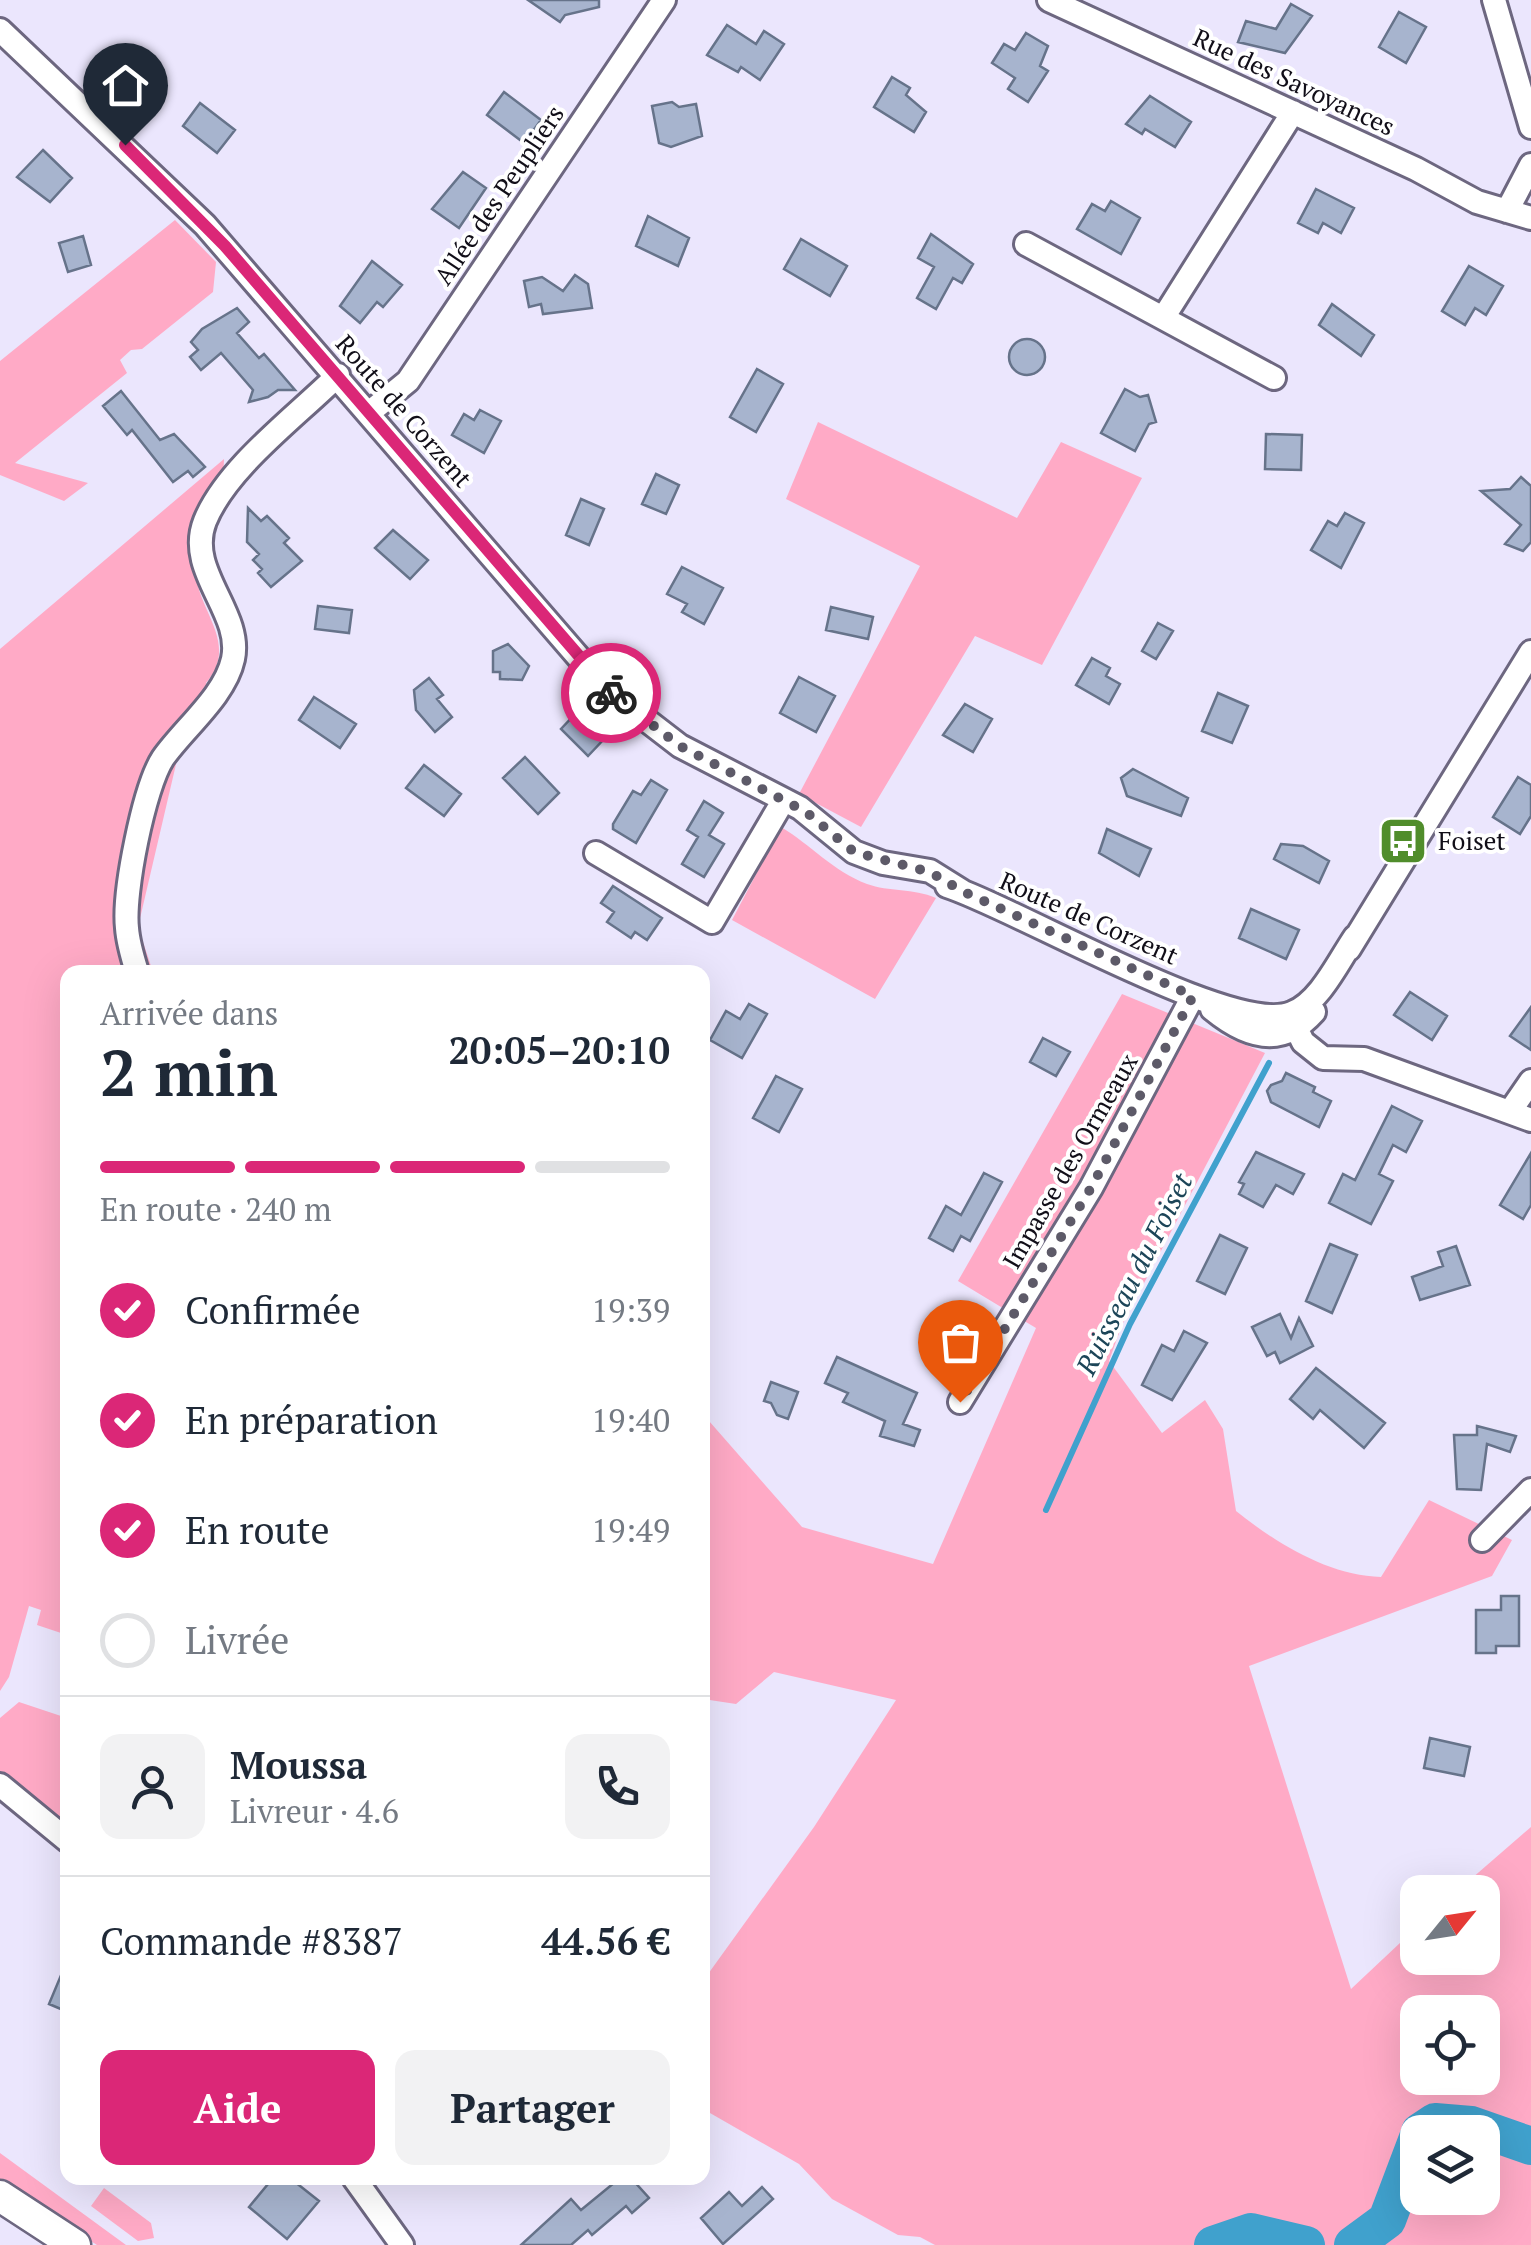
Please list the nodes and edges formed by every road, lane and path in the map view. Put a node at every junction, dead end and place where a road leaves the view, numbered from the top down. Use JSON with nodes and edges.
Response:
{"nodes":[{"id":1,"x":664,"y":0,"type":"edge"},
{"id":2,"x":1049,"y":0,"type":"edge"},
{"id":3,"x":1494,"y":0,"type":"edge"},
{"id":4,"x":0,"y":30,"type":"edge"},
{"id":5,"x":1294,"y":112,"type":"junction"},
{"id":6,"x":1531,"y":126,"type":"edge"},
{"id":7,"x":1531,"y":164,"type":"edge"},
{"id":8,"x":1518,"y":204,"type":"edge"},
{"id":9,"x":1531,"y":218,"type":"edge"},
{"id":10,"x":1026,"y":244,"type":"dead end"},
{"id":11,"x":1165,"y":316,"type":"junction"},
{"id":12,"x":338,"y":376,"type":"junction"},
{"id":13,"x":1274,"y":378,"type":"dead end"},
{"id":14,"x":370,"y":412,"type":"junction"},
{"id":15,"x":1531,"y":652,"type":"edge"},
{"id":16,"x":784,"y":801,"type":"junction"},
{"id":17,"x":596,"y":853,"type":"dead end"},
{"id":18,"x":136,"y":965,"type":"edge"},
{"id":19,"x":1193,"y":996,"type":"junction"},
{"id":20,"x":1292,"y":1021,"type":"junction"},
{"id":21,"x":1531,"y":1081,"type":"edge"},
{"id":22,"x":1521,"y":1115,"type":"edge"},
{"id":23,"x":960,"y":1402,"type":"dead end"},
{"id":24,"x":1531,"y":1490,"type":"edge"},
{"id":25,"x":1482,"y":1540,"type":"dead end"},
{"id":26,"x":0,"y":1786,"type":"edge"},
{"id":27,"x":60,"y":1835,"type":"edge"},
{"id":28,"x":359,"y":2185,"type":"edge"},
{"id":29,"x":0,"y":2196,"type":"edge"},
{"id":30,"x":75,"y":2245,"type":"edge"},
{"id":31,"x":402,"y":2245,"type":"edge"}],
"edges":[{"from":1,"to":14,"type":"street","name":"Allée des Peupliers"},
{"from":2,"to":5,"type":"street","name":"Rue des Savoyances"},
{"from":3,"to":6,"type":"street"},
{"from":4,"to":12,"type":"street","name":"Route de Corzent"},
{"from":5,"to":8,"type":"street","name":"Rue des Savoyances"},
{"from":5,"to":11,"type":"street"},
{"from":7,"to":8,"type":"street"},
{"from":8,"to":9,"type":"street","name":"Rue des Savoyances"},
{"from":10,"to":11,"type":"street"},
{"from":11,"to":13,"type":"street"},
{"from":12,"to":14,"type":"street","name":"Route de Corzent"},
{"from":12,"to":18,"type":"street"},
{"from":14,"to":16,"type":"street","name":"Route de Corzent"},
{"from":15,"to":20,"type":"street"},
{"from":16,"to":17,"type":"street"},
{"from":16,"to":19,"type":"street","name":"Route de Corzent"},
{"from":19,"to":20,"type":"street","name":"Route de Corzent"},
{"from":19,"to":23,"type":"street","name":"Impasse des Ormeaux"},
{"from":20,"to":22,"type":"street"},
{"from":21,"to":22,"type":"street"},
{"from":24,"to":25,"type":"street"},
{"from":26,"to":27,"type":"street"},
{"from":28,"to":31,"type":"street"},
{"from":29,"to":30,"type":"main road"}]}
